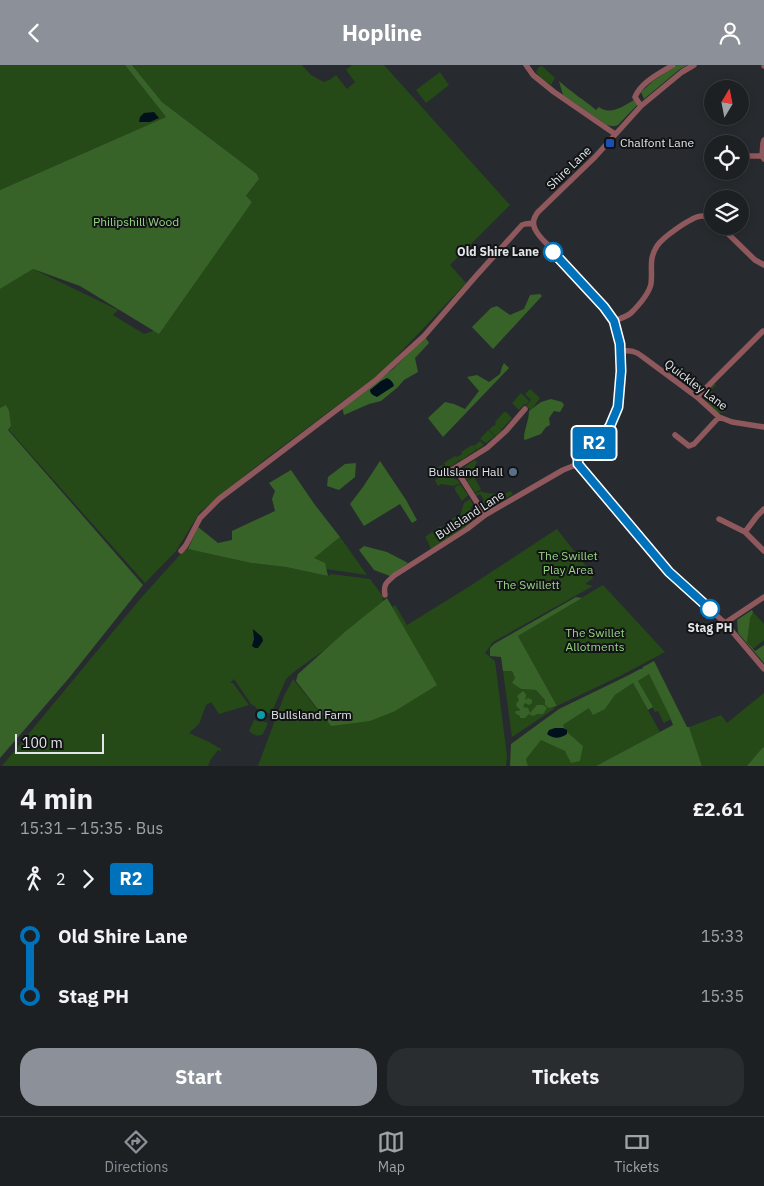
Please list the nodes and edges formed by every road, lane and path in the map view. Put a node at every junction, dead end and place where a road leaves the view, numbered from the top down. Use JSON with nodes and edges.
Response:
{"nodes":[{"id":1,"x":526,"y":65,"type":"edge"},
{"id":2,"x":673,"y":65,"type":"edge"},
{"id":3,"x":694,"y":65,"type":"edge"},
{"id":4,"x":641,"y":106,"type":"junction"},
{"id":5,"x":615,"y":135,"type":"junction"},
{"id":6,"x":764,"y":140,"type":"edge"},
{"id":7,"x":749,"y":157,"type":"edge"},
{"id":8,"x":763,"y":157,"type":"edge"},
{"id":9,"x":704,"y":216,"type":"edge"},
{"id":10,"x":533,"y":223,"type":"junction"},
{"id":11,"x":729,"y":235,"type":"edge"},
{"id":12,"x":764,"y":265,"type":"edge"},
{"id":13,"x":614,"y":321,"type":"junction"},
{"id":14,"x":764,"y":331,"type":"edge"},
{"id":15,"x":621,"y":351,"type":"junction"},
{"id":16,"x":697,"y":397,"type":"junction"},
{"id":17,"x":719,"y":417,"type":"junction"},
{"id":18,"x":527,"y":418,"type":"dead end"},
{"id":19,"x":764,"y":427,"type":"edge"},
{"id":20,"x":675,"y":435,"type":"dead end"},
{"id":21,"x":578,"y":464,"type":"junction"},
{"id":22,"x":764,"y":509,"type":"edge"},
{"id":23,"x":485,"y":515,"type":"junction"},
{"id":24,"x":719,"y":519,"type":"dead end"},
{"id":25,"x":727,"y":523,"type":"junction"},
{"id":26,"x":724,"y":529,"type":"dead end"},
{"id":27,"x":745,"y":532,"type":"junction"},
{"id":28,"x":181,"y":551,"type":"dead end"},
{"id":29,"x":764,"y":551,"type":"edge"},
{"id":30,"x":385,"y":595,"type":"dead end"},
{"id":31,"x":764,"y":597,"type":"edge"},
{"id":32,"x":725,"y":623,"type":"junction"},
{"id":33,"x":764,"y":669,"type":"edge"}],
"edges":[{"from":1,"to":5,"type":"street"},
{"from":2,"to":4,"type":"street"},
{"from":3,"to":4,"type":"street","name":"Shire Lane"},
{"from":4,"to":5,"type":"street","name":"Shire Lane"},
{"from":5,"to":10,"type":"street","name":"Shire Lane"},
{"from":6,"to":8,"type":"street"},
{"from":7,"to":8,"type":"street"},
{"from":9,"to":13,"type":"street"},
{"from":10,"to":13,"type":"street"},
{"from":10,"to":28,"type":"street"},
{"from":11,"to":12,"type":"street"},
{"from":13,"to":15,"type":"street"},
{"from":14,"to":16,"type":"street"},
{"from":15,"to":16,"type":"street","name":"Quickley Lane"},
{"from":15,"to":21,"type":"street"},
{"from":16,"to":17,"type":"street","name":"Quickley Lane"},
{"from":17,"to":19,"type":"street","name":"Quickley Lane"},
{"from":17,"to":20,"type":"street"},
{"from":18,"to":23,"type":"street"},
{"from":21,"to":23,"type":"street","name":"Bullsland Lane"},
{"from":21,"to":32,"type":"street"},
{"from":22,"to":27,"type":"street"},
{"from":23,"to":30,"type":"street","name":"Bullsland Lane"},
{"from":24,"to":25,"type":"street"},
{"from":25,"to":26,"type":"street"},
{"from":25,"to":27,"type":"street"},
{"from":27,"to":29,"type":"street"},
{"from":31,"to":32,"type":"street"},
{"from":32,"to":33,"type":"street"}]}
